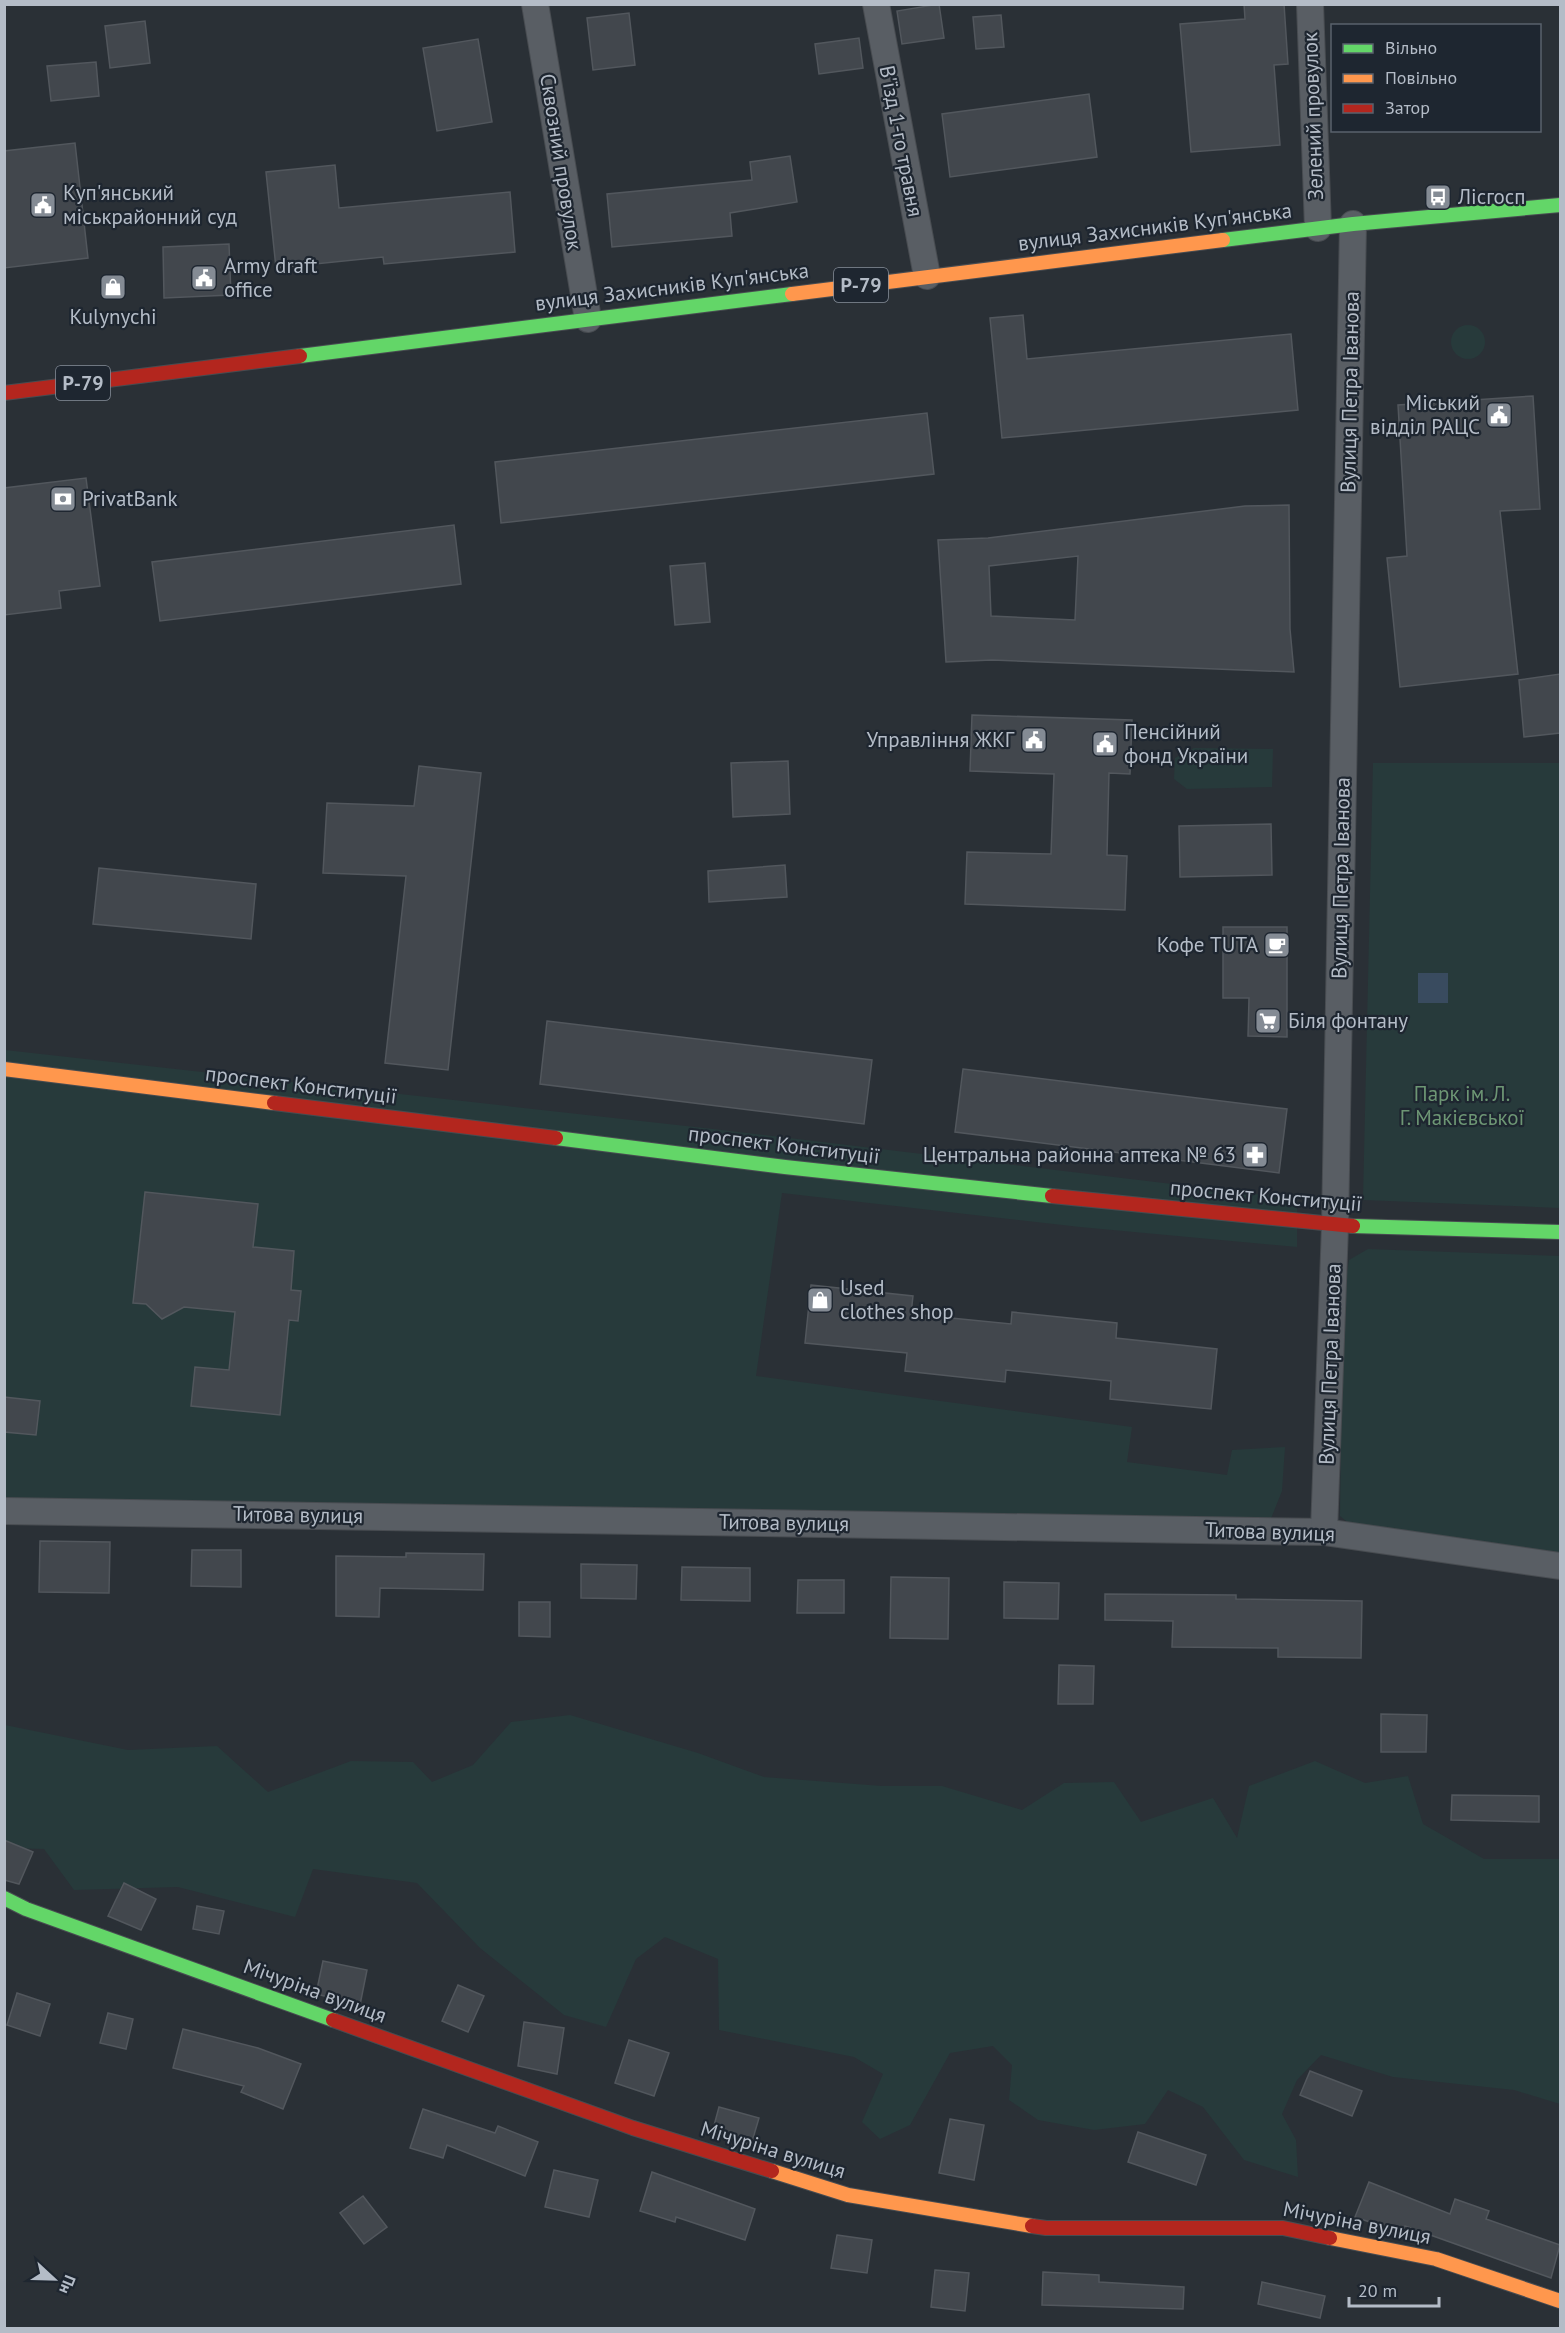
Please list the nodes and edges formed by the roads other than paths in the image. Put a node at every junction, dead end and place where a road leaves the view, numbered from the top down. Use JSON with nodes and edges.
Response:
{"nodes":[{"id":1,"x":535,"y":4,"type":"edge"},
{"id":2,"x":876,"y":4,"type":"edge"},
{"id":3,"x":1310,"y":4,"type":"edge"},
{"id":4,"x":1560,"y":205,"type":"edge"},
{"id":5,"x":1353,"y":224,"type":"junction"},
{"id":6,"x":1318,"y":228,"type":"junction"},
{"id":7,"x":927,"y":276,"type":"junction"},
{"id":8,"x":588,"y":319,"type":"junction"},
{"id":9,"x":4,"y":393,"type":"edge"},
{"id":10,"x":4,"y":1069,"type":"edge"},
{"id":11,"x":1335,"y":1226,"type":"junction"},
{"id":12,"x":1560,"y":1232,"type":"edge"},
{"id":13,"x":4,"y":1510,"type":"edge"},
{"id":14,"x":1324,"y":1532,"type":"junction"},
{"id":15,"x":1560,"y":1566,"type":"edge"},
{"id":16,"x":4,"y":1898,"type":"edge"},
{"id":17,"x":1560,"y":2301,"type":"edge"}],
"edges":[{"from":1,"to":8,"type":"street","name":"Сквозний провулок"},
{"from":2,"to":7,"type":"street","name":"В'їзд 1-го травня"},
{"from":3,"to":6,"type":"street","name":"Зелений провулок"},
{"from":4,"to":5,"type":"main road","name":"вулиця Захисників Куп'янська","number":"Р-79"},
{"from":5,"to":6,"type":"main road","name":"вулиця Захисників Куп'янська","number":"Р-79"},
{"from":5,"to":11,"type":"street","name":"Вулиця Петра Іванова"},
{"from":6,"to":7,"type":"main road","name":"вулиця Захисників Куп'янська","number":"Р-79"},
{"from":7,"to":8,"type":"main road","name":"вулиця Захисників Куп'янська","number":"Р-79"},
{"from":8,"to":9,"type":"main road","name":"вулиця Захисників Куп'янська","number":"Р-79"},
{"from":10,"to":11,"type":"main road","name":"проспект Конституції"},
{"from":11,"to":12,"type":"main road","name":"проспект Конституції"},
{"from":11,"to":14,"type":"street","name":"Вулиця Петра Іванова"},
{"from":13,"to":14,"type":"street","name":"Титова вулиця"},
{"from":14,"to":15,"type":"street","name":"Титова вулиця"},
{"from":16,"to":17,"type":"main road","name":"Мічуріна вулиця"}]}
